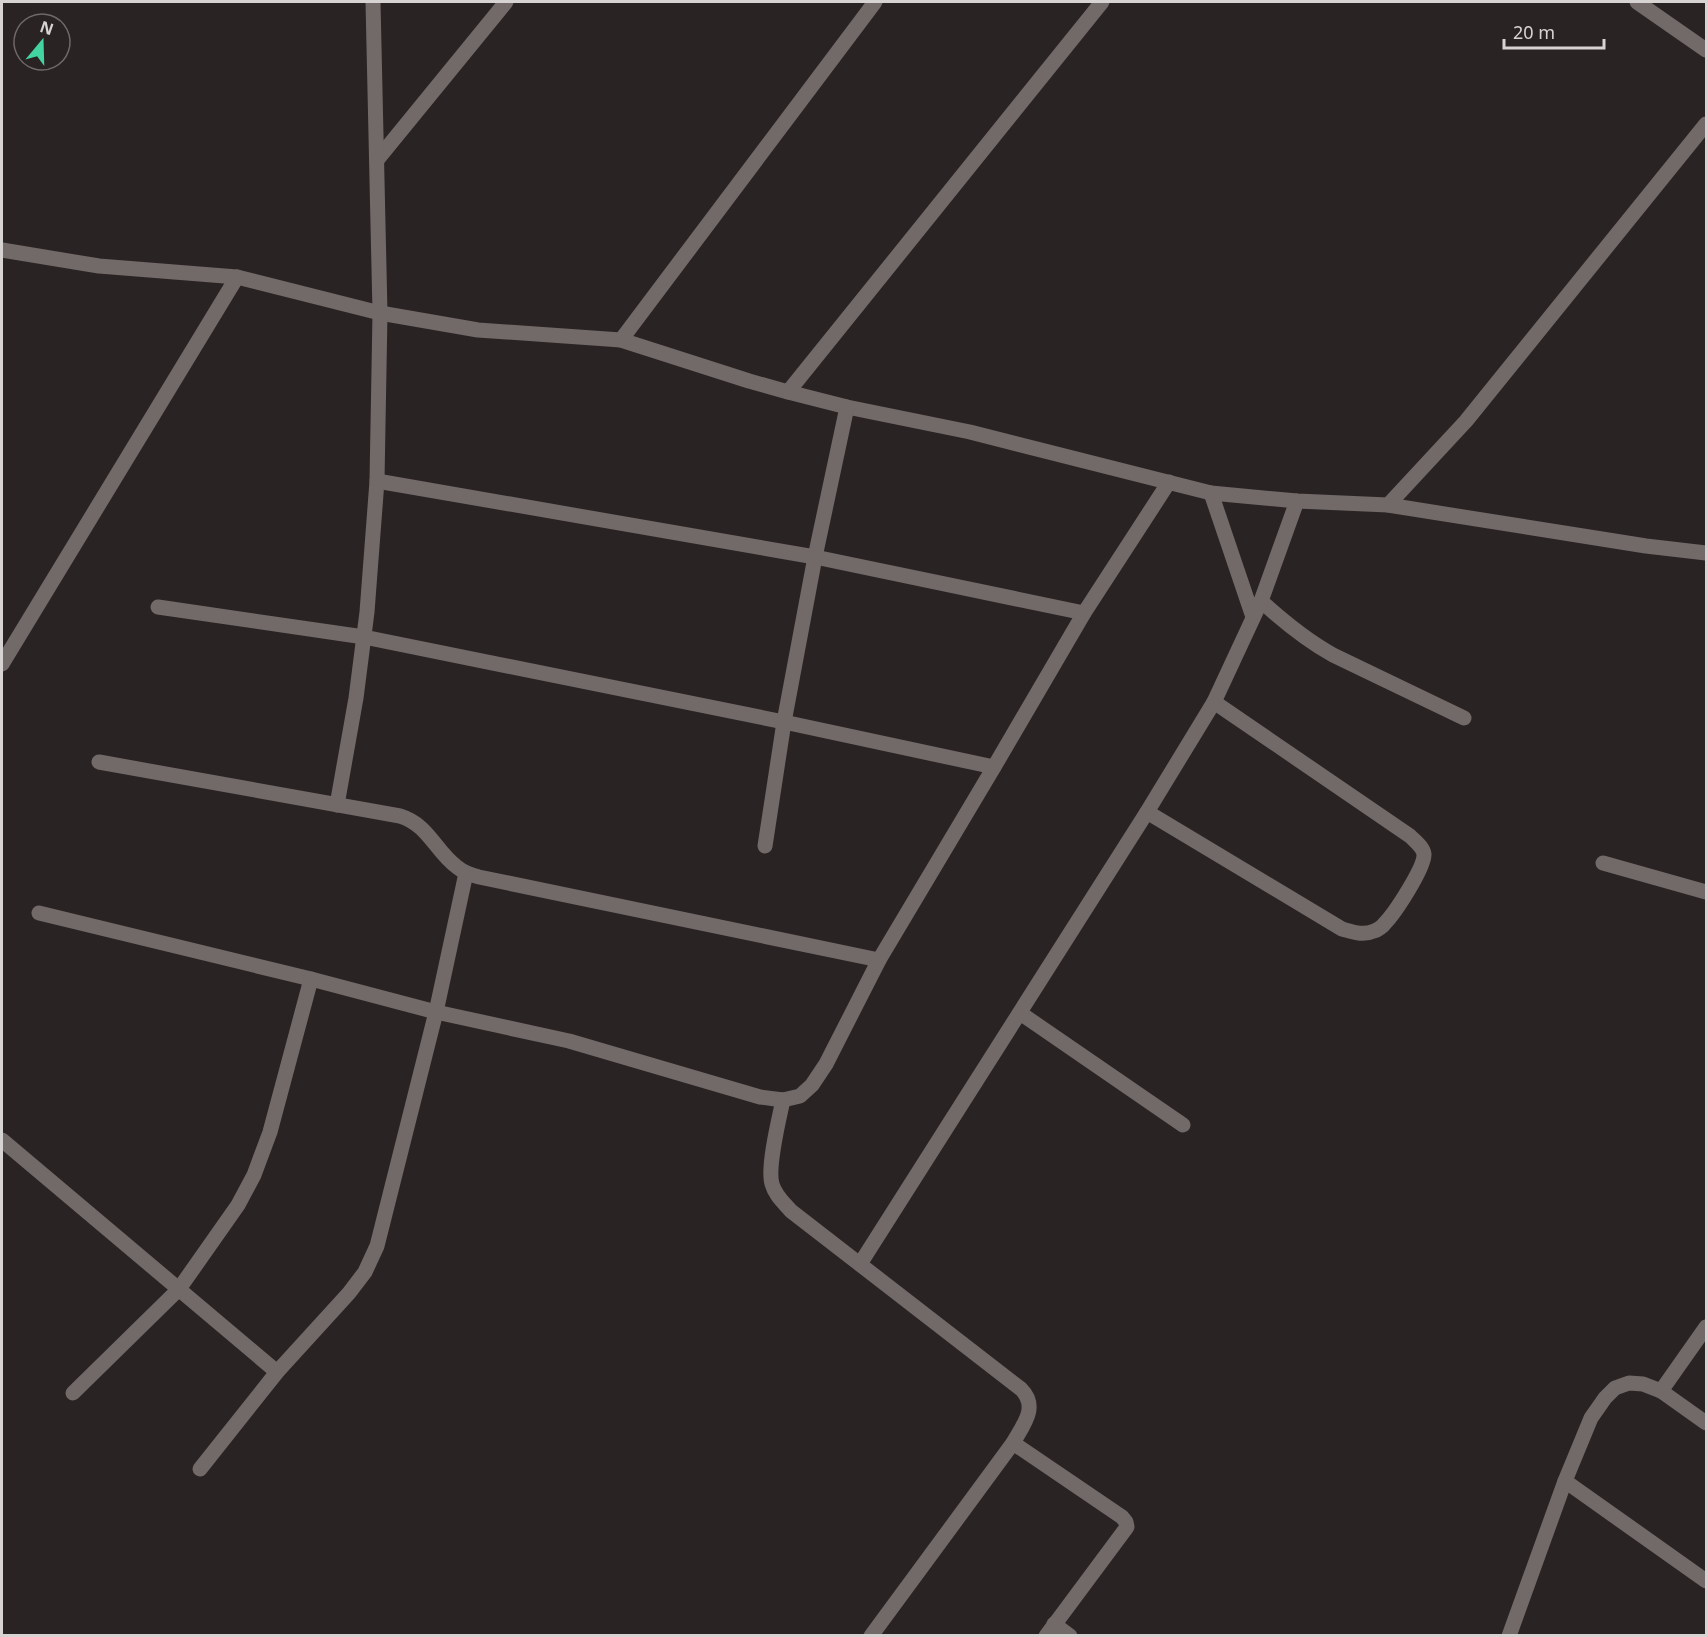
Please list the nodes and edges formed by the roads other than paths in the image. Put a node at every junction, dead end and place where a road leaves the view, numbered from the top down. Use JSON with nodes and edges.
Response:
{"nodes":[{"id":1,"x":373,"y":2,"type":"edge"},
{"id":2,"x":506,"y":2,"type":"edge"},
{"id":3,"x":875,"y":2,"type":"edge"},
{"id":4,"x":1102,"y":2,"type":"edge"},
{"id":5,"x":1637,"y":2,"type":"edge"},
{"id":6,"x":1707,"y":50,"type":"edge"},
{"id":7,"x":1707,"y":124,"type":"edge"},
{"id":8,"x":377,"y":160,"type":"junction"},
{"id":9,"x":2,"y":250,"type":"edge"},
{"id":10,"x":237,"y":278,"type":"junction"},
{"id":11,"x":380,"y":313,"type":"junction"},
{"id":12,"x":621,"y":340,"type":"junction"},
{"id":13,"x":788,"y":392,"type":"junction"},
{"id":14,"x":847,"y":406,"type":"junction"},
{"id":15,"x":377,"y":481,"type":"junction"},
{"id":16,"x":1168,"y":482,"type":"junction"},
{"id":17,"x":1211,"y":493,"type":"junction"},
{"id":18,"x":1297,"y":501,"type":"junction"},
{"id":19,"x":1388,"y":505,"type":"junction"},
{"id":20,"x":1707,"y":553,"type":"edge"},
{"id":21,"x":815,"y":557,"type":"junction"},
{"id":22,"x":1261,"y":601,"type":"junction"},
{"id":23,"x":158,"y":608,"type":"dead end"},
{"id":24,"x":1084,"y":613,"type":"junction"},
{"id":25,"x":1253,"y":617,"type":"junction"},
{"id":26,"x":364,"y":637,"type":"junction"},
{"id":27,"x":2,"y":663,"type":"edge"},
{"id":28,"x":1214,"y":702,"type":"junction"},
{"id":29,"x":1464,"y":718,"type":"dead end"},
{"id":30,"x":784,"y":722,"type":"junction"},
{"id":31,"x":99,"y":762,"type":"dead end"},
{"id":32,"x":994,"y":767,"type":"junction"},
{"id":33,"x":337,"y":805,"type":"junction"},
{"id":34,"x":1147,"y":812,"type":"junction"},
{"id":35,"x":765,"y":846,"type":"dead end"},
{"id":36,"x":1603,"y":863,"type":"dead end"},
{"id":37,"x":466,"y":873,"type":"junction"},
{"id":38,"x":1707,"y":892,"type":"edge"},
{"id":39,"x":39,"y":913,"type":"dead end"},
{"id":40,"x":879,"y":960,"type":"junction"},
{"id":41,"x":311,"y":979,"type":"junction"},
{"id":42,"x":435,"y":1012,"type":"junction"},
{"id":43,"x":1020,"y":1013,"type":"junction"},
{"id":44,"x":783,"y":1100,"type":"junction"},
{"id":45,"x":1183,"y":1125,"type":"dead end"},
{"id":46,"x":2,"y":1140,"type":"edge"},
{"id":47,"x":860,"y":1264,"type":"junction"},
{"id":48,"x":179,"y":1289,"type":"junction"},
{"id":49,"x":1707,"y":1327,"type":"edge"},
{"id":50,"x":277,"y":1372,"type":"junction"},
{"id":51,"x":1661,"y":1391,"type":"junction"},
{"id":52,"x":73,"y":1393,"type":"dead end"},
{"id":53,"x":1707,"y":1423,"type":"edge"},
{"id":54,"x":1013,"y":1443,"type":"junction"},
{"id":55,"x":200,"y":1469,"type":"dead end"},
{"id":56,"x":1565,"y":1480,"type":"junction"},
{"id":57,"x":1707,"y":1581,"type":"edge"},
{"id":58,"x":1050,"y":1630,"type":"edge"},
{"id":59,"x":871,"y":1635,"type":"edge"},
{"id":60,"x":1070,"y":1635,"type":"edge"},
{"id":61,"x":1509,"y":1635,"type":"edge"}],
"edges":[{"from":1,"to":8,"type":"street"},
{"from":2,"to":8,"type":"street"},
{"from":3,"to":12,"type":"street"},
{"from":4,"to":13,"type":"street"},
{"from":5,"to":6,"type":"street"},
{"from":7,"to":19,"type":"street"},
{"from":8,"to":11,"type":"street"},
{"from":9,"to":10,"type":"street"},
{"from":10,"to":11,"type":"street"},
{"from":10,"to":27,"type":"street"},
{"from":11,"to":12,"type":"street"},
{"from":11,"to":15,"type":"street"},
{"from":12,"to":13,"type":"street"},
{"from":13,"to":14,"type":"street"},
{"from":14,"to":16,"type":"street"},
{"from":14,"to":21,"type":"street"},
{"from":15,"to":21,"type":"street"},
{"from":15,"to":26,"type":"street"},
{"from":16,"to":17,"type":"street"},
{"from":16,"to":24,"type":"street"},
{"from":17,"to":18,"type":"street"},
{"from":17,"to":25,"type":"street"},
{"from":18,"to":19,"type":"street"},
{"from":18,"to":22,"type":"street"},
{"from":19,"to":20,"type":"street"},
{"from":21,"to":24,"type":"street"},
{"from":21,"to":30,"type":"street"},
{"from":22,"to":25,"type":"street"},
{"from":22,"to":29,"type":"street"},
{"from":23,"to":26,"type":"street"},
{"from":24,"to":32,"type":"street"},
{"from":25,"to":28,"type":"street"},
{"from":26,"to":30,"type":"street"},
{"from":26,"to":33,"type":"street"},
{"from":28,"to":34,"type":"street"},
{"from":28,"to":34,"type":"street"},
{"from":30,"to":32,"type":"street"},
{"from":30,"to":35,"type":"street"},
{"from":31,"to":33,"type":"street"},
{"from":32,"to":40,"type":"street"},
{"from":33,"to":37,"type":"street"},
{"from":34,"to":43,"type":"street"},
{"from":36,"to":38,"type":"street"},
{"from":37,"to":40,"type":"street"},
{"from":37,"to":42,"type":"street"},
{"from":39,"to":41,"type":"street"},
{"from":40,"to":44,"type":"street"},
{"from":41,"to":42,"type":"street"},
{"from":41,"to":48,"type":"street"},
{"from":42,"to":44,"type":"street"},
{"from":42,"to":50,"type":"street"},
{"from":43,"to":45,"type":"street"},
{"from":43,"to":47,"type":"street"},
{"from":44,"to":47,"type":"street"},
{"from":46,"to":48,"type":"street"},
{"from":47,"to":54,"type":"street"},
{"from":48,"to":50,"type":"street"},
{"from":48,"to":52,"type":"street"},
{"from":49,"to":51,"type":"street"},
{"from":50,"to":55,"type":"street"},
{"from":51,"to":53,"type":"street"},
{"from":51,"to":56,"type":"street"},
{"from":54,"to":58,"type":"street"},
{"from":54,"to":59,"type":"street"},
{"from":56,"to":57,"type":"street"},
{"from":56,"to":61,"type":"street"},
{"from":58,"to":60,"type":"street"}]}
